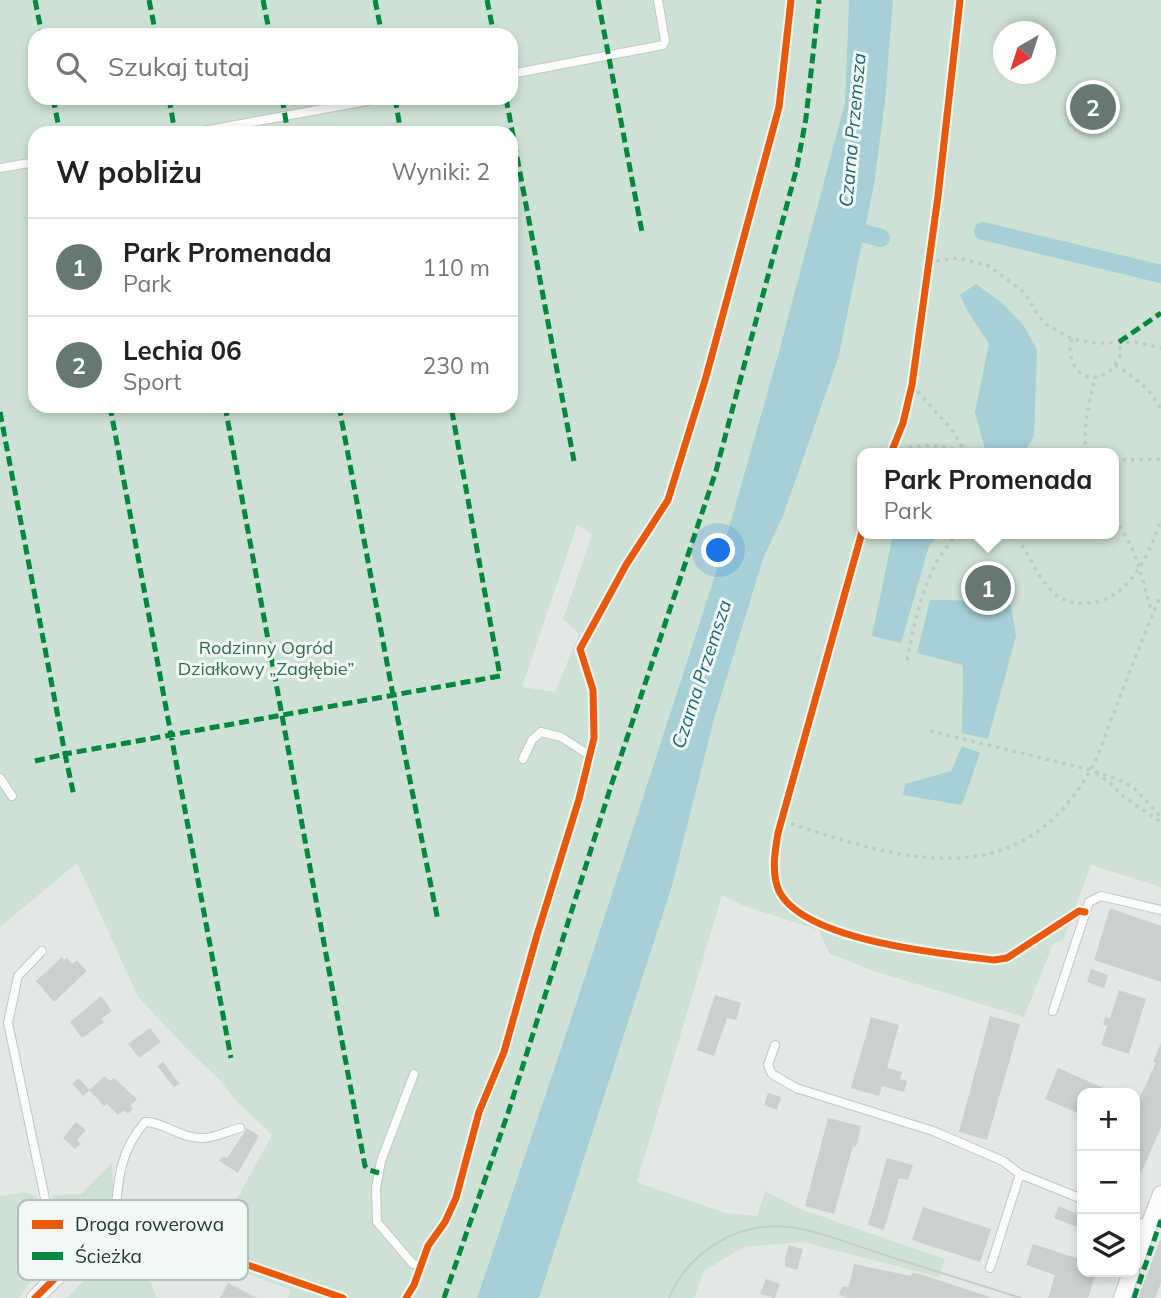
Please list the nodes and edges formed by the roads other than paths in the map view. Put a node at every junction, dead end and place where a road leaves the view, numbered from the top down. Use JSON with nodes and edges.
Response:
{"nodes":[{"id":1,"x":658,"y":0,"type":"edge"},
{"id":2,"x":791,"y":0,"type":"edge"},
{"id":3,"x":518,"y":73,"type":"edge"},
{"id":4,"x":345,"y":105,"type":"edge"},
{"id":5,"x":230,"y":126,"type":"edge"},
{"id":6,"x":28,"y":163,"type":"edge"},
{"id":7,"x":0,"y":168,"type":"edge"},
{"id":8,"x":589,"y":755,"type":"junction"},
{"id":9,"x":523,"y":759,"type":"dead end"},
{"id":10,"x":0,"y":778,"type":"edge"},
{"id":11,"x":12,"y":796,"type":"dead end"},
{"id":12,"x":1161,"y":910,"type":"edge"},
{"id":13,"x":43,"y":951,"type":"dead end"},
{"id":14,"x":1053,"y":1011,"type":"dead end"},
{"id":15,"x":775,"y":1045,"type":"dead end"},
{"id":16,"x":414,"y":1074,"type":"dead end"},
{"id":17,"x":240,"y":1128,"type":"dead end"},
{"id":18,"x":1020,"y":1174,"type":"junction"},
{"id":19,"x":1161,"y":1194,"type":"edge"},
{"id":20,"x":1077,"y":1197,"type":"edge"},
{"id":21,"x":45,"y":1200,"type":"edge"},
{"id":22,"x":117,"y":1200,"type":"edge"},
{"id":23,"x":1141,"y":1224,"type":"edge"},
{"id":24,"x":248,"y":1264,"type":"edge"},
{"id":25,"x":420,"y":1266,"type":"junction"},
{"id":26,"x":990,"y":1268,"type":"dead end"},
{"id":27,"x":1129,"y":1277,"type":"edge"},
{"id":28,"x":52,"y":1281,"type":"edge"},
{"id":29,"x":35,"y":1298,"type":"edge"},
{"id":30,"x":343,"y":1298,"type":"edge"},
{"id":31,"x":407,"y":1298,"type":"edge"},
{"id":32,"x":1122,"y":1298,"type":"edge"}],
"edges":[{"from":1,"to":3,"type":"lane"},
{"from":2,"to":8,"type":"lane"},
{"from":4,"to":5,"type":"lane"},
{"from":6,"to":7,"type":"lane"},
{"from":8,"to":9,"type":"lane"},
{"from":8,"to":25,"type":"lane"},
{"from":10,"to":11,"type":"lane"},
{"from":12,"to":14,"type":"lane"},
{"from":13,"to":21,"type":"lane"},
{"from":15,"to":18,"type":"lane"},
{"from":16,"to":25,"type":"lane"},
{"from":17,"to":22,"type":"lane"},
{"from":18,"to":20,"type":"lane"},
{"from":18,"to":26,"type":"lane"},
{"from":19,"to":23,"type":"street"},
{"from":24,"to":30,"type":"lane"},
{"from":25,"to":31,"type":"lane"},
{"from":27,"to":32,"type":"street"},
{"from":28,"to":29,"type":"street"}]}
